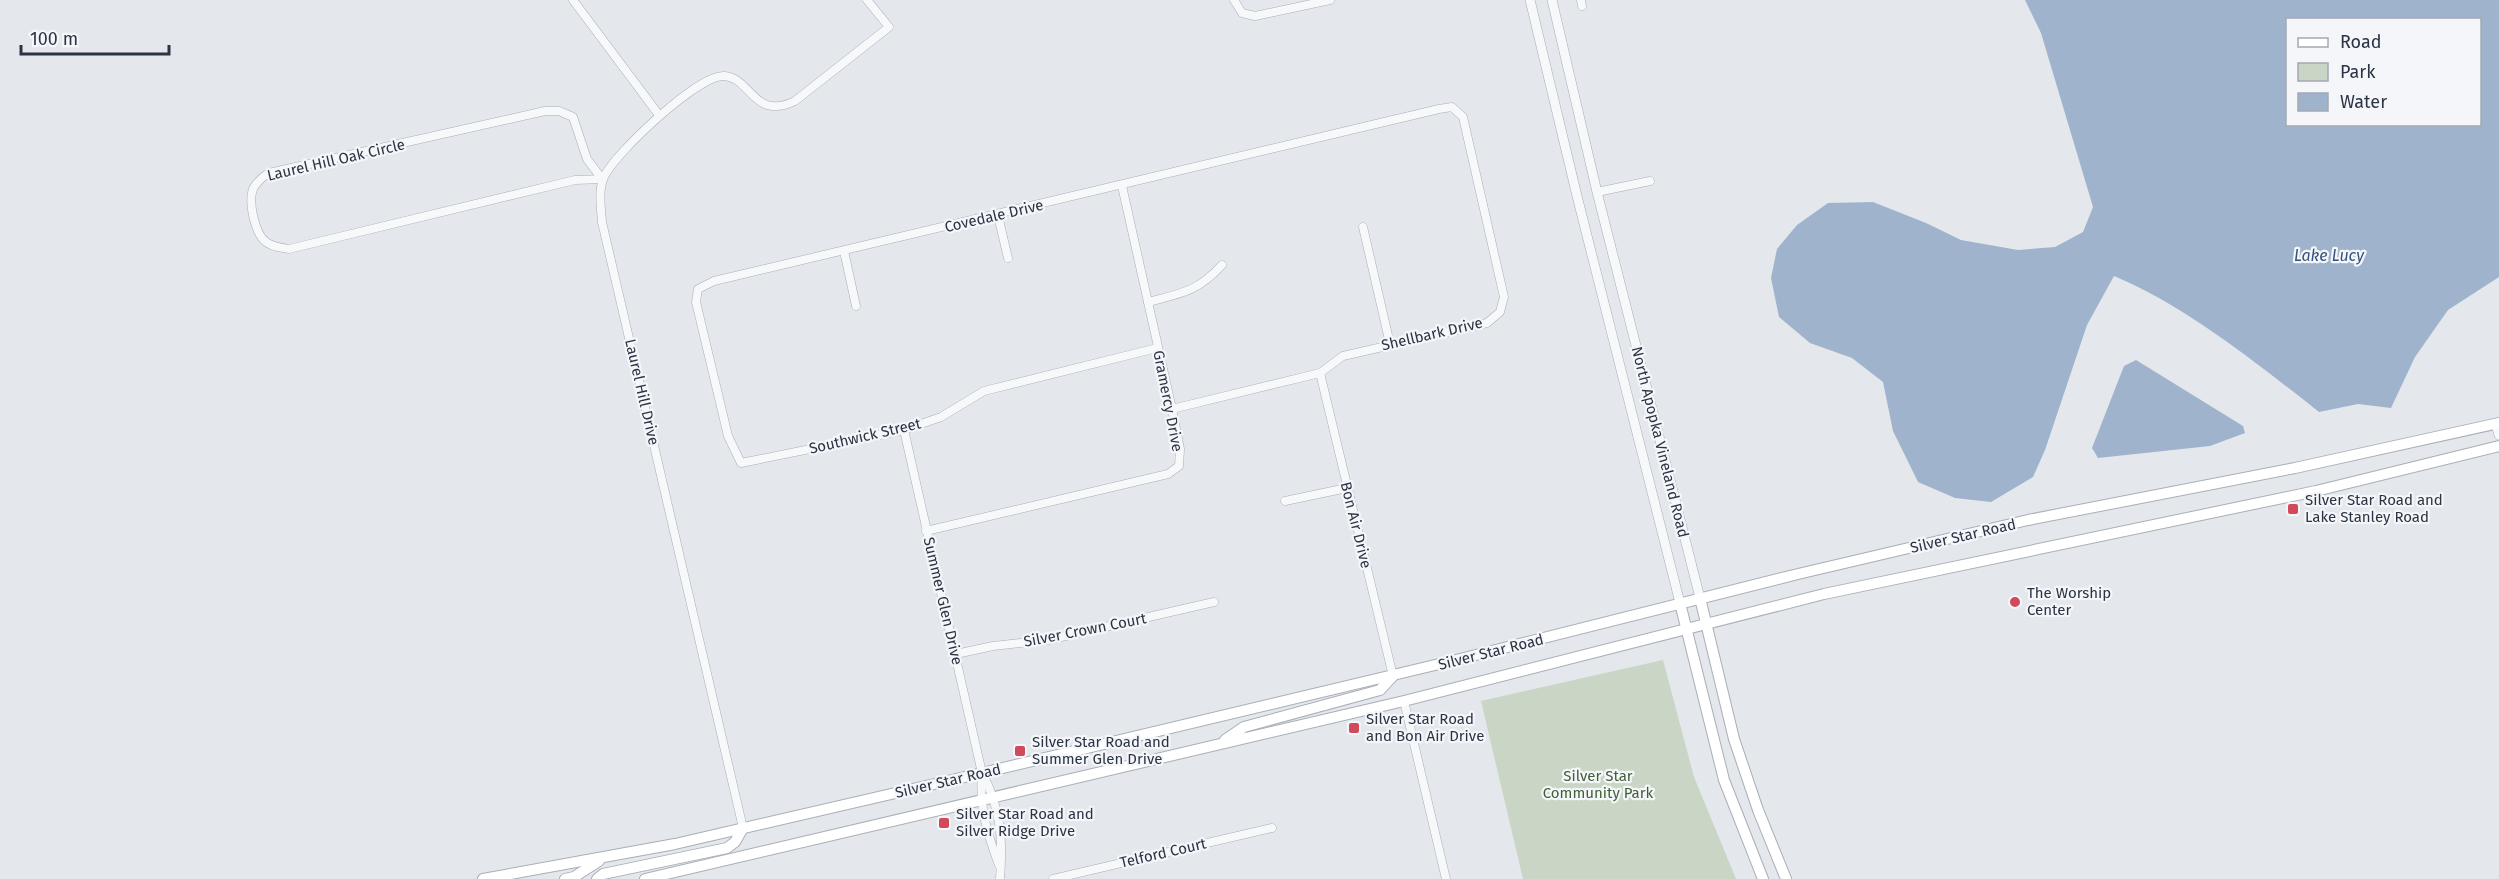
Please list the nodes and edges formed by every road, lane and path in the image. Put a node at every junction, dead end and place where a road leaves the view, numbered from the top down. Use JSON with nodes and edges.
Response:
{"nodes":[{"id":1,"x":573,"y":0,"type":"edge"},
{"id":2,"x":867,"y":0,"type":"edge"},
{"id":3,"x":1234,"y":0,"type":"edge"},
{"id":4,"x":1330,"y":0,"type":"edge"},
{"id":5,"x":1530,"y":0,"type":"edge"},
{"id":6,"x":1552,"y":0,"type":"edge"},
{"id":7,"x":659,"y":115,"type":"junction"},
{"id":8,"x":1463,"y":117,"type":"joint"},
{"id":9,"x":602,"y":179,"type":"junction"},
{"id":10,"x":1650,"y":181,"type":"dead end"},
{"id":11,"x":1122,"y":186,"type":"junction"},
{"id":12,"x":1597,"y":192,"type":"junction"},
{"id":13,"x":998,"y":216,"type":"junction"},
{"id":14,"x":1363,"y":227,"type":"dead end"},
{"id":15,"x":844,"y":251,"type":"junction"},
{"id":16,"x":1008,"y":258,"type":"dead end"},
{"id":17,"x":1222,"y":265,"type":"dead end"},
{"id":18,"x":1148,"y":302,"type":"junction"},
{"id":19,"x":856,"y":306,"type":"dead end"},
{"id":20,"x":1390,"y":344,"type":"junction"},
{"id":21,"x":1157,"y":348,"type":"junction"},
{"id":22,"x":1320,"y":373,"type":"junction"},
{"id":23,"x":1172,"y":409,"type":"junction"},
{"id":24,"x":2498,"y":423,"type":"edge"},
{"id":25,"x":904,"y":430,"type":"junction"},
{"id":26,"x":2499,"y":435,"type":"edge"},
{"id":27,"x":2499,"y":446,"type":"edge"},
{"id":28,"x":741,"y":463,"type":"joint"},
{"id":29,"x":1347,"y":488,"type":"junction"},
{"id":30,"x":1286,"y":501,"type":"dead end"},
{"id":31,"x":926,"y":531,"type":"junction"},
{"id":32,"x":1700,"y":598,"type":"junction"},
{"id":33,"x":1214,"y":602,"type":"dead end"},
{"id":34,"x":1680,"y":603,"type":"junction"},
{"id":35,"x":1706,"y":624,"type":"junction"},
{"id":36,"x":1686,"y":629,"type":"junction"},
{"id":37,"x":956,"y":654,"type":"junction"},
{"id":38,"x":1393,"y":676,"type":"junction"},
{"id":39,"x":1404,"y":701,"type":"junction"},
{"id":40,"x":1217,"y":744,"type":"junction"},
{"id":41,"x":982,"y":773,"type":"junction"},
{"id":42,"x":995,"y":796,"type":"junction"},
{"id":43,"x":980,"y":799,"type":"junction"},
{"id":44,"x":743,"y":828,"type":"junction"},
{"id":45,"x":1272,"y":828,"type":"dead end"},
{"id":46,"x":605,"y":858,"type":"junction"},
{"id":47,"x":1001,"y":869,"type":"junction"},
{"id":48,"x":483,"y":879,"type":"edge"},
{"id":49,"x":565,"y":879,"type":"edge"},
{"id":50,"x":597,"y":879,"type":"edge"},
{"id":51,"x":645,"y":879,"type":"edge"},
{"id":52,"x":1000,"y":879,"type":"edge"},
{"id":53,"x":1053,"y":879,"type":"edge"},
{"id":54,"x":1446,"y":879,"type":"edge"},
{"id":55,"x":1763,"y":879,"type":"edge"},
{"id":56,"x":1786,"y":879,"type":"edge"}],
"edges":[{"from":1,"to":7,"type":"street"},
{"from":2,"to":7,"type":"street"},
{"from":3,"to":4,"type":"street"},
{"from":5,"to":34,"type":"street","name":"North Apopka Vineland Road"},
{"from":6,"to":12,"type":"street","name":"North Apopka Vineland Road"},
{"from":7,"to":9,"type":"street"},
{"from":8,"to":11,"type":"street","name":"Covedale Drive"},
{"from":8,"to":20,"type":"street","name":"Shellbark Drive"},
{"from":9,"to":9,"type":"street","name":"Laurel Hill Oak Circle"},
{"from":9,"to":44,"type":"street","name":"Laurel Hill Drive"},
{"from":10,"to":12,"type":"street"},
{"from":11,"to":13,"type":"street","name":"Covedale Drive"},
{"from":11,"to":18,"type":"street","name":"Gramercy Drive"},
{"from":12,"to":32,"type":"street","name":"North Apopka Vineland Road"},
{"from":13,"to":15,"type":"street","name":"Covedale Drive"},
{"from":13,"to":16,"type":"street"},
{"from":14,"to":20,"type":"street"},
{"from":15,"to":19,"type":"street"},
{"from":15,"to":28,"type":"street","name":"Covedale Drive"},
{"from":17,"to":18,"type":"street"},
{"from":18,"to":21,"type":"street","name":"Gramercy Drive"},
{"from":20,"to":22,"type":"street","name":"Shellbark Drive"},
{"from":21,"to":23,"type":"street","name":"Gramercy Drive"},
{"from":21,"to":25,"type":"street","name":"Southwick Street"},
{"from":22,"to":23,"type":"street","name":"Shellbark Drive"},
{"from":22,"to":29,"type":"street","name":"Bon Air Drive"},
{"from":23,"to":31,"type":"street","name":"Gramercy Drive"},
{"from":24,"to":26,"type":"street"},
{"from":24,"to":32,"type":"main road","name":"Silver Star Road"},
{"from":25,"to":28,"type":"street","name":"Southwick Street"},
{"from":25,"to":31,"type":"street","name":"Summer Glen Drive"},
{"from":27,"to":35,"type":"main road","name":"Silver Star Road"},
{"from":29,"to":30,"type":"street"},
{"from":29,"to":38,"type":"street","name":"Bon Air Drive"},
{"from":31,"to":37,"type":"street","name":"Summer Glen Drive"},
{"from":32,"to":34,"type":"main road","name":"Silver Star Road"},
{"from":32,"to":35,"type":"main road","name":"North Apopka Vineland Road"},
{"from":33,"to":37,"type":"street","name":"Silver Crown Court"},
{"from":34,"to":36,"type":"main road","name":"North Apopka Vineland Road"},
{"from":34,"to":38,"type":"main road","name":"Silver Star Road"},
{"from":35,"to":36,"type":"main road","name":"Silver Star Road"},
{"from":35,"to":56,"type":"main road","name":"North Apopka Vineland Road"},
{"from":36,"to":39,"type":"main road","name":"Silver Star Road"},
{"from":36,"to":55,"type":"main road","name":"North Apopka Vineland Road"},
{"from":37,"to":41,"type":"street","name":"Summer Glen Drive"},
{"from":38,"to":40,"type":"main road"},
{"from":38,"to":41,"type":"main road","name":"Silver Star Road"},
{"from":39,"to":40,"type":"main road","name":"Silver Star Road"},
{"from":39,"to":54,"type":"street"},
{"from":40,"to":42,"type":"main road","name":"Silver Star Road"},
{"from":41,"to":42,"type":"street"},
{"from":41,"to":43,"type":"street"},
{"from":41,"to":44,"type":"main road","name":"Silver Star Road"},
{"from":42,"to":43,"type":"main road","name":"Silver Star Road"},
{"from":42,"to":47,"type":"street"},
{"from":43,"to":47,"type":"street"},
{"from":43,"to":51,"type":"main road","name":"Silver Star Road"},
{"from":44,"to":46,"type":"main road","name":"Silver Star Road"},
{"from":44,"to":50,"type":"main road"},
{"from":45,"to":53,"type":"street","name":"Telford Court"},
{"from":46,"to":48,"type":"main road","name":"Silver Star Road"},
{"from":46,"to":49,"type":"main road"},
{"from":47,"to":52,"type":"street"}]}
